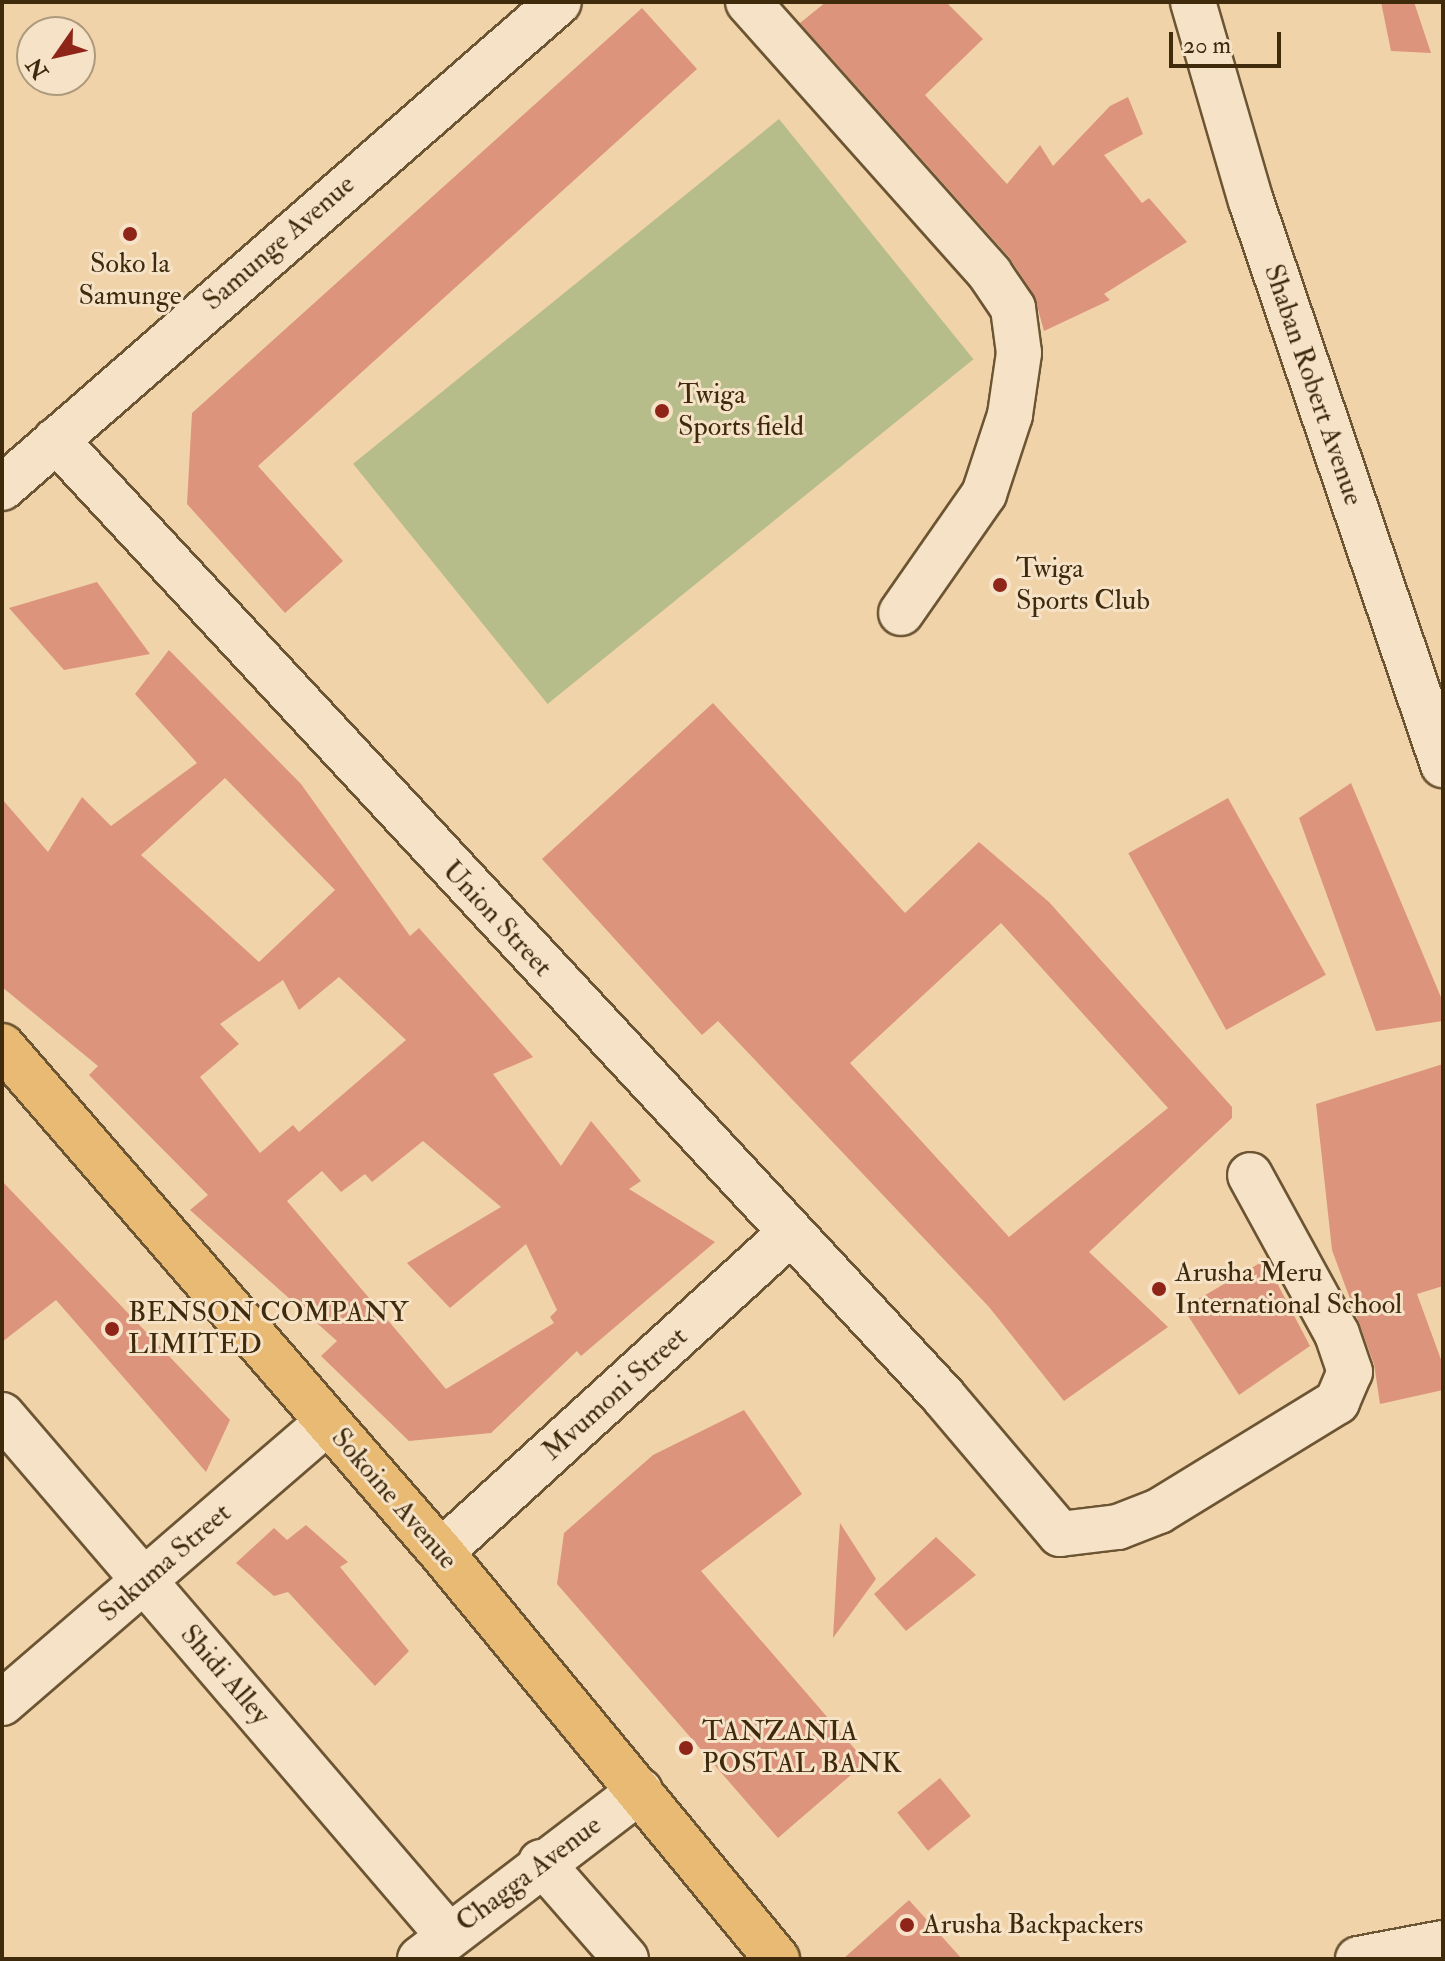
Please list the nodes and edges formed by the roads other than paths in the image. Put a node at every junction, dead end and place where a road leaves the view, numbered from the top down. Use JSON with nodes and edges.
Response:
{"nodes":[{"id":1,"x":559,"y":2,"type":"edge"},
{"id":2,"x":748,"y":2,"type":"edge"},
{"id":3,"x":1193,"y":2,"type":"edge"},
{"id":4,"x":56,"y":440,"type":"junction"},
{"id":5,"x":2,"y":488,"type":"edge"},
{"id":6,"x":901,"y":613,"type":"dead end"},
{"id":7,"x":1443,"y":765,"type":"edge"},
{"id":8,"x":9,"y":1070,"type":"edge"},
{"id":9,"x":1250,"y":1175,"type":"dead end"},
{"id":10,"x":788,"y":1235,"type":"junction"},
{"id":11,"x":2,"y":1415,"type":"edge"},
{"id":12,"x":327,"y":1422,"type":"junction"},
{"id":13,"x":441,"y":1552,"type":"junction"},
{"id":14,"x":145,"y":1582,"type":"junction"},
{"id":15,"x":2,"y":1703,"type":"edge"},
{"id":16,"x":640,"y":1791,"type":"junction"},
{"id":17,"x":541,"y":1862,"type":"junction"},
{"id":18,"x":1443,"y":1943,"type":"edge"},
{"id":19,"x":434,"y":1947,"type":"edge"},
{"id":20,"x":626,"y":1959,"type":"edge"},
{"id":21,"x":777,"y":1959,"type":"edge"},
{"id":22,"x":1358,"y":1959,"type":"edge"}],
"edges":[{"from":1,"to":4,"type":"street","name":"Samunge Avenue"},
{"from":2,"to":6,"type":"street"},
{"from":3,"to":7,"type":"street","name":"Shaban Robert Avenue"},
{"from":4,"to":5,"type":"street","name":"Samunge Avenue"},
{"from":4,"to":10,"type":"street","name":"Union Street"},
{"from":8,"to":12,"type":"main road","name":"Sokoine Avenue"},
{"from":9,"to":10,"type":"street","name":"Union Street"},
{"from":10,"to":13,"type":"street","name":"Mvumoni Street"},
{"from":11,"to":14,"type":"street","name":"Shidi Alley"},
{"from":12,"to":13,"type":"main road","name":"Sokoine Avenue"},
{"from":12,"to":14,"type":"street","name":"Sukuma Street"},
{"from":13,"to":16,"type":"main road","name":"Sokoine Avenue"},
{"from":14,"to":15,"type":"street","name":"Sukuma Street"},
{"from":14,"to":19,"type":"street","name":"Shidi Alley"},
{"from":16,"to":17,"type":"street","name":"Chagga Avenue"},
{"from":16,"to":21,"type":"main road","name":"Sokoine Avenue"},
{"from":17,"to":19,"type":"street","name":"Chagga Avenue"},
{"from":17,"to":20,"type":"street"},
{"from":18,"to":22,"type":"street"}]}
